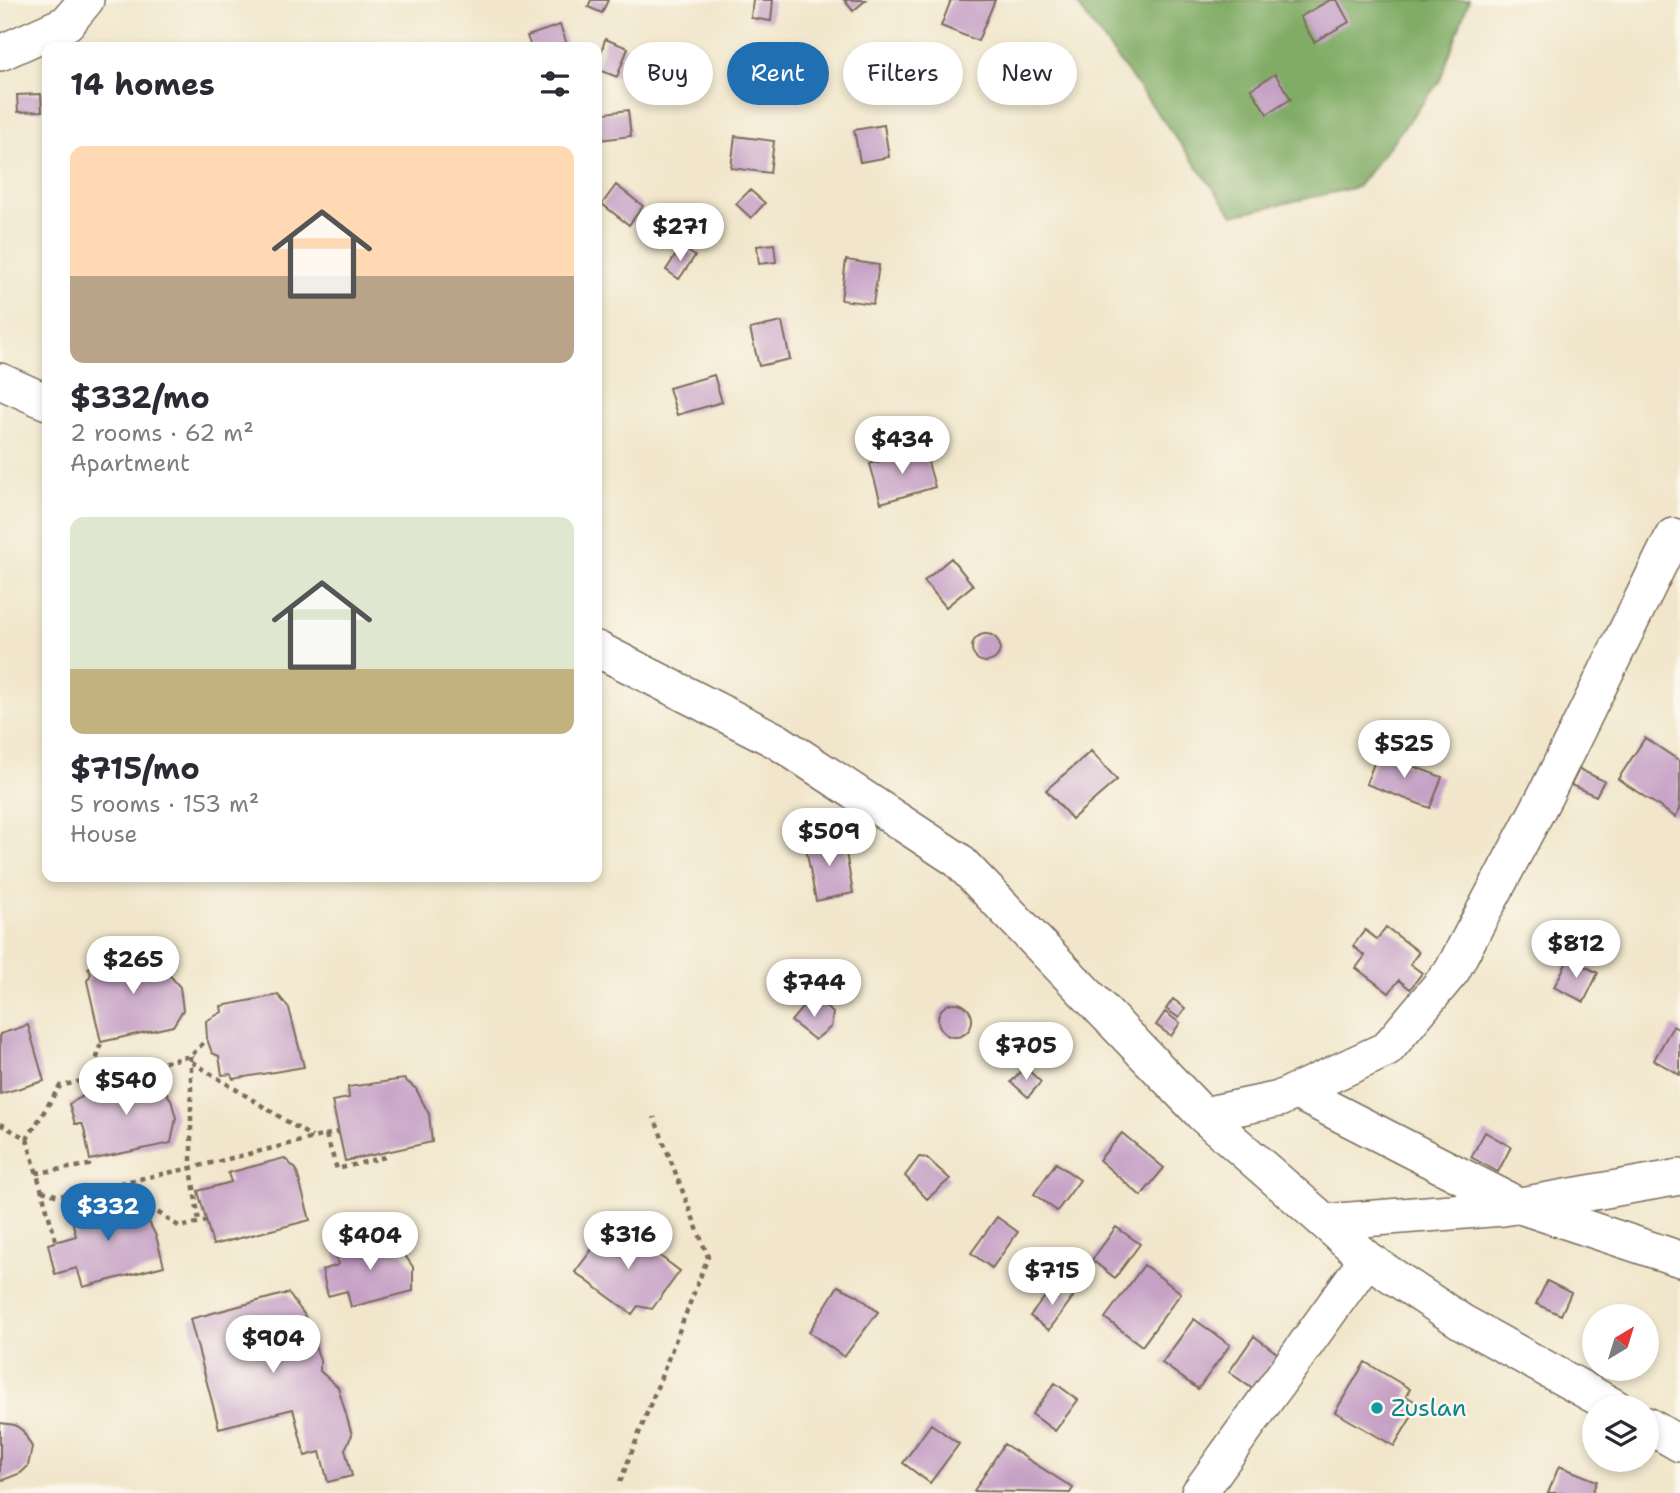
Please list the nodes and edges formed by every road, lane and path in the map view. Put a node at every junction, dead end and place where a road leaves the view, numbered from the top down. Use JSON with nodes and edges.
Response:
{"nodes":[{"id":1,"x":86,"y":0,"type":"edge"},
{"id":2,"x":0,"y":53,"type":"edge"},
{"id":3,"x":0,"y":381,"type":"edge"},
{"id":4,"x":42,"y":400,"type":"edge"},
{"id":5,"x":1673,"y":536,"type":"dead end"},
{"id":6,"x":602,"y":652,"type":"edge"},
{"id":7,"x":206,"y":1039,"type":"dead end"},
{"id":8,"x":101,"y":1042,"type":"dead end"},
{"id":9,"x":191,"y":1059,"type":"junction"},
{"id":10,"x":92,"y":1079,"type":"junction"},
{"id":11,"x":1295,"y":1091,"type":"junction"},
{"id":12,"x":1203,"y":1115,"type":"junction"},
{"id":13,"x":654,"y":1117,"type":"dead end"},
{"id":14,"x":0,"y":1124,"type":"edge"},
{"id":15,"x":338,"y":1132,"type":"dead end"},
{"id":16,"x":326,"y":1135,"type":"junction"},
{"id":17,"x":313,"y":1138,"type":"junction"},
{"id":18,"x":27,"y":1139,"type":"junction"},
{"id":19,"x":383,"y":1152,"type":"dead end"},
{"id":20,"x":90,"y":1160,"type":"dead end"},
{"id":21,"x":191,"y":1168,"type":"junction"},
{"id":22,"x":37,"y":1173,"type":"junction"},
{"id":23,"x":1680,"y":1177,"type":"edge"},
{"id":24,"x":115,"y":1184,"type":"junction"},
{"id":25,"x":42,"y":1191,"type":"junction"},
{"id":26,"x":1520,"y":1206,"type":"junction"},
{"id":27,"x":206,"y":1221,"type":"dead end"},
{"id":28,"x":199,"y":1222,"type":"junction"},
{"id":29,"x":1325,"y":1222,"type":"junction"},
{"id":30,"x":56,"y":1241,"type":"dead end"},
{"id":31,"x":1367,"y":1259,"type":"junction"},
{"id":32,"x":1680,"y":1259,"type":"edge"},
{"id":33,"x":1593,"y":1395,"type":"edge"},
{"id":34,"x":1659,"y":1432,"type":"edge"},
{"id":35,"x":1680,"y":1444,"type":"edge"},
{"id":36,"x":620,"y":1482,"type":"dead end"},
{"id":37,"x":1199,"y":1493,"type":"edge"}],
"edges":[{"from":1,"to":2,"type":"street"},
{"from":3,"to":4,"type":"street"},
{"from":5,"to":11,"type":"street"},
{"from":6,"to":12,"type":"street"},
{"from":7,"to":9,"type":"path"},
{"from":8,"to":10,"type":"path"},
{"from":9,"to":10,"type":"path"},
{"from":9,"to":17,"type":"path"},
{"from":9,"to":21,"type":"path"},
{"from":10,"to":18,"type":"path"},
{"from":11,"to":12,"type":"street"},
{"from":11,"to":26,"type":"street"},
{"from":12,"to":29,"type":"street"},
{"from":13,"to":36,"type":"path"},
{"from":14,"to":18,"type":"path"},
{"from":15,"to":16,"type":"path"},
{"from":16,"to":17,"type":"path"},
{"from":16,"to":19,"type":"path"},
{"from":17,"to":21,"type":"path"},
{"from":18,"to":22,"type":"path"},
{"from":20,"to":22,"type":"path"},
{"from":21,"to":24,"type":"path"},
{"from":21,"to":28,"type":"path"},
{"from":22,"to":25,"type":"path"},
{"from":23,"to":26,"type":"street"},
{"from":24,"to":25,"type":"path"},
{"from":24,"to":28,"type":"path"},
{"from":25,"to":30,"type":"path"},
{"from":26,"to":29,"type":"street"},
{"from":26,"to":32,"type":"street"},
{"from":27,"to":28,"type":"path"},
{"from":29,"to":31,"type":"street"},
{"from":31,"to":33,"type":"street"},
{"from":31,"to":37,"type":"street"},
{"from":34,"to":35,"type":"street"}]}
